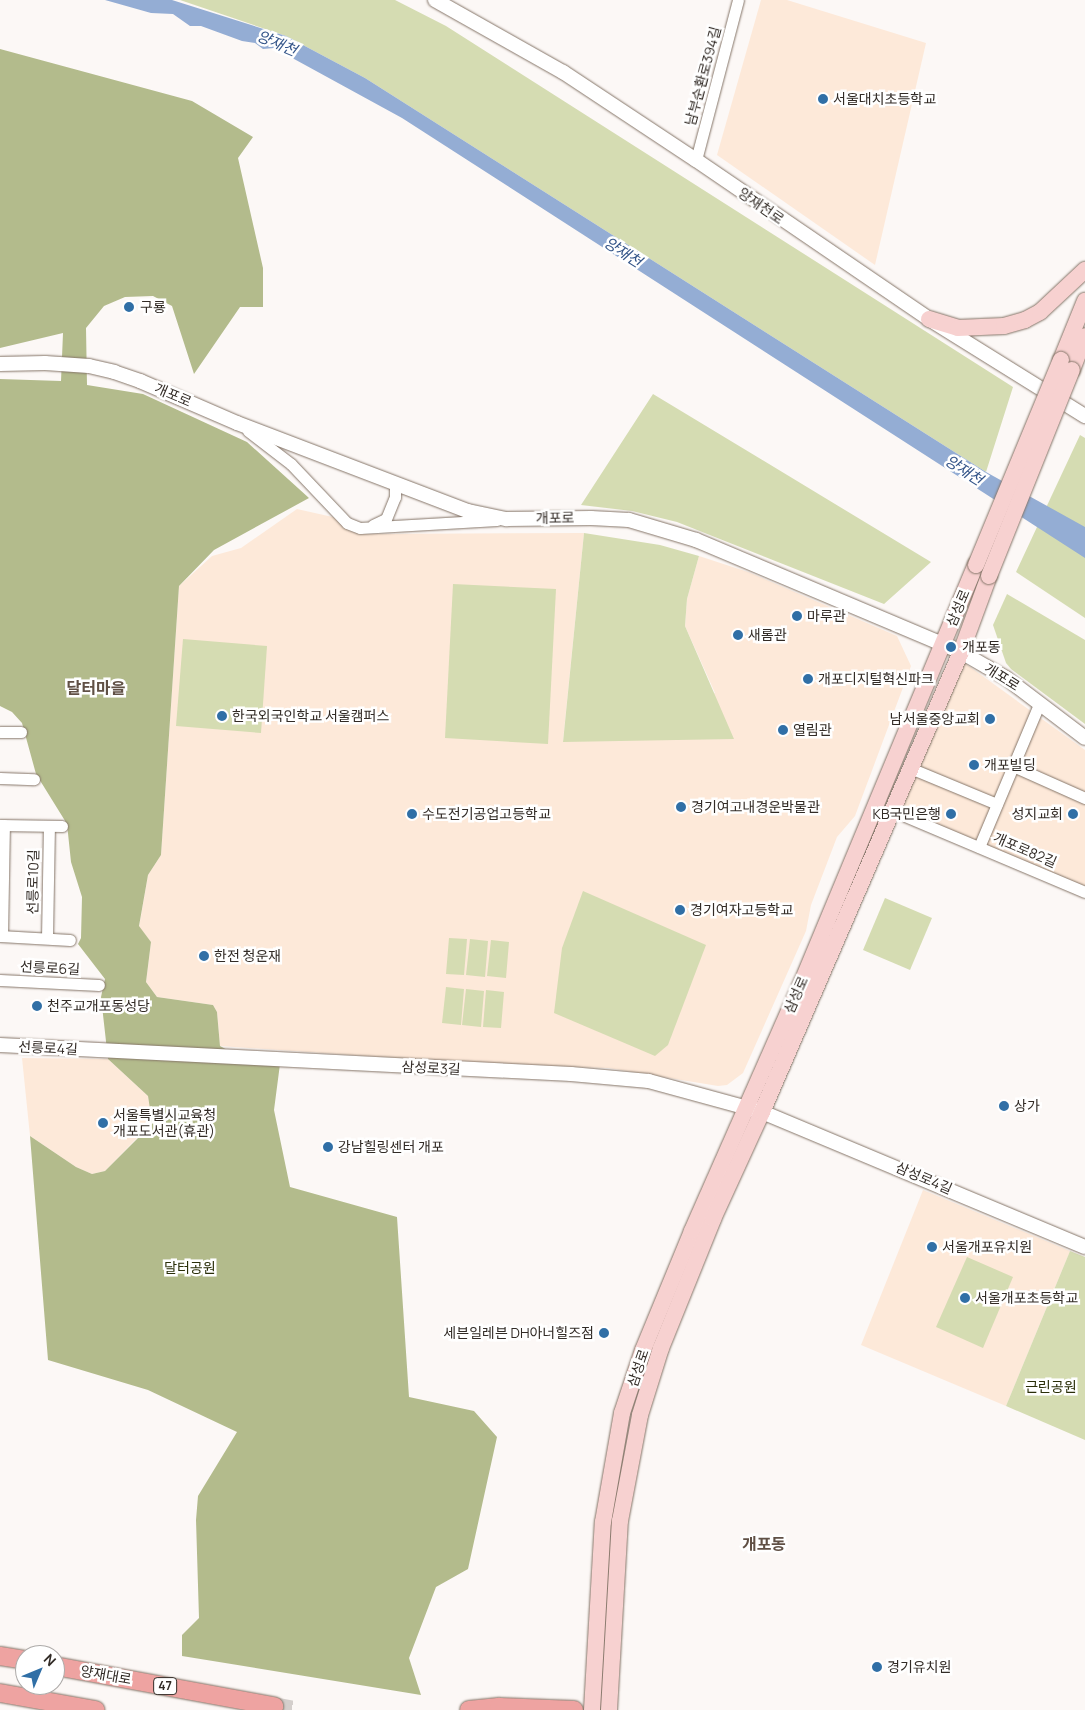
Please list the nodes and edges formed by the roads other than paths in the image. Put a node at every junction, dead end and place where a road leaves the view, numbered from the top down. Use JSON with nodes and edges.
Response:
{"nodes":[{"id":1,"x":435,"y":0,"type":"edge"},
{"id":2,"x":738,"y":0,"type":"edge"},
{"id":3,"x":696,"y":160,"type":"junction"},
{"id":4,"x":1085,"y":270,"type":"edge"},
{"id":5,"x":1085,"y":301,"type":"edge"},
{"id":6,"x":929,"y":319,"type":"junction"},
{"id":7,"x":1085,"y":336,"type":"edge"},
{"id":8,"x":0,"y":364,"type":"edge"},
{"id":9,"x":1066,"y":365,"type":"junction"},
{"id":10,"x":1085,"y":416,"type":"edge"},
{"id":11,"x":237,"y":423,"type":"junction"},
{"id":12,"x":395,"y":485,"type":"junction"},
{"id":13,"x":507,"y":519,"type":"junction"},
{"id":14,"x":369,"y":527,"type":"junction"},
{"id":15,"x":943,"y":644,"type":"junction"},
{"id":16,"x":961,"y":652,"type":"junction"},
{"id":17,"x":1040,"y":702,"type":"junction"},
{"id":18,"x":0,"y":732,"type":"edge"},
{"id":19,"x":21,"y":732,"type":"dead end"},
{"id":20,"x":1085,"y":738,"type":"edge"},
{"id":21,"x":1013,"y":766,"type":"junction"},
{"id":22,"x":910,"y":768,"type":"junction"},
{"id":23,"x":0,"y":778,"type":"edge"},
{"id":24,"x":34,"y":778,"type":"dead end"},
{"id":25,"x":1085,"y":798,"type":"edge"},
{"id":26,"x":996,"y":804,"type":"junction"},
{"id":27,"x":893,"y":811,"type":"junction"},
{"id":28,"x":2,"y":825,"type":"edge"},
{"id":29,"x":49,"y":826,"type":"junction"},
{"id":30,"x":62,"y":826,"type":"dead end"},
{"id":31,"x":980,"y":847,"type":"junction"},
{"id":32,"x":1085,"y":892,"type":"edge"},
{"id":33,"x":1,"y":936,"type":"edge"},
{"id":34,"x":47,"y":938,"type":"junction"},
{"id":35,"x":70,"y":940,"type":"dead end"},
{"id":36,"x":0,"y":980,"type":"edge"},
{"id":37,"x":99,"y":985,"type":"dead end"},
{"id":38,"x":0,"y":1045,"type":"edge"},
{"id":39,"x":96,"y":1050,"type":"joint"},
{"id":40,"x":754,"y":1110,"type":"junction"},
{"id":41,"x":1085,"y":1246,"type":"edge"},
{"id":42,"x":0,"y":1656,"type":"edge"},
{"id":43,"x":15,"y":1658,"type":"edge"},
{"id":44,"x":65,"y":1668,"type":"edge"},
{"id":45,"x":0,"y":1693,"type":"edge"},
{"id":46,"x":274,"y":1706,"type":"dead end"},
{"id":47,"x":95,"y":1710,"type":"edge"},
{"id":48,"x":469,"y":1710,"type":"edge"},
{"id":49,"x":574,"y":1710,"type":"edge"},
{"id":50,"x":592,"y":1710,"type":"edge"},
{"id":51,"x":609,"y":1710,"type":"edge"}],
"edges":[{"from":1,"to":3,"type":"street","name":"양재천로"},
{"from":2,"to":3,"type":"street","name":"남부순환로394길"},
{"from":3,"to":6,"type":"street","name":"양재천로"},
{"from":4,"to":6,"type":"main road"},
{"from":5,"to":9,"type":"main road","name":"삼성로"},
{"from":6,"to":10,"type":"street","name":"양재천로"},
{"from":7,"to":9,"type":"main road","name":"삼성로"},
{"from":8,"to":11,"type":"street","name":"개포로"},
{"from":9,"to":15,"type":"main road","name":"삼성로","bridge":true},
{"from":9,"to":16,"type":"main road","name":"삼성로","bridge":true},
{"from":11,"to":12,"type":"street","name":"개포로"},
{"from":11,"to":14,"type":"street"},
{"from":12,"to":13,"type":"street","name":"개포로"},
{"from":12,"to":14,"type":"street"},
{"from":13,"to":14,"type":"street"},
{"from":13,"to":15,"type":"street","name":"개포로"},
{"from":15,"to":16,"type":"street","name":"개포로"},
{"from":15,"to":40,"type":"main road","name":"삼성로"},
{"from":16,"to":17,"type":"street","name":"개포로"},
{"from":16,"to":22,"type":"main road","name":"삼성로"},
{"from":17,"to":20,"type":"street","name":"개포로"},
{"from":17,"to":21,"type":"street","name":"개포로82길"},
{"from":18,"to":19,"type":"street"},
{"from":21,"to":25,"type":"street"},
{"from":21,"to":26,"type":"street","name":"개포로82길"},
{"from":22,"to":26,"type":"street"},
{"from":22,"to":27,"type":"main road","name":"삼성로"},
{"from":23,"to":24,"type":"street"},
{"from":26,"to":31,"type":"street","name":"개포로82길"},
{"from":27,"to":31,"type":"street"},
{"from":27,"to":40,"type":"main road","name":"삼성로"},
{"from":28,"to":29,"type":"street"},
{"from":28,"to":33,"type":"street"},
{"from":29,"to":30,"type":"street"},
{"from":29,"to":34,"type":"street","name":"선릉로10길"},
{"from":31,"to":32,"type":"street","name":"개포로82길"},
{"from":33,"to":34,"type":"street"},
{"from":34,"to":35,"type":"street"},
{"from":36,"to":37,"type":"street","name":"선릉로6길"},
{"from":38,"to":39,"type":"street","name":"선릉로4길"},
{"from":39,"to":40,"type":"street","name":"삼성로3길"},
{"from":40,"to":41,"type":"street","name":"삼성로4길"},
{"from":40,"to":50,"type":"main road","name":"삼성로"},
{"from":40,"to":51,"type":"main road","name":"삼성로"},
{"from":42,"to":43,"type":"main road"},
{"from":44,"to":46,"type":"main road","name":"양재대로","number":"47"},
{"from":45,"to":47,"type":"main road"},
{"from":48,"to":49,"type":"main road"}]}
